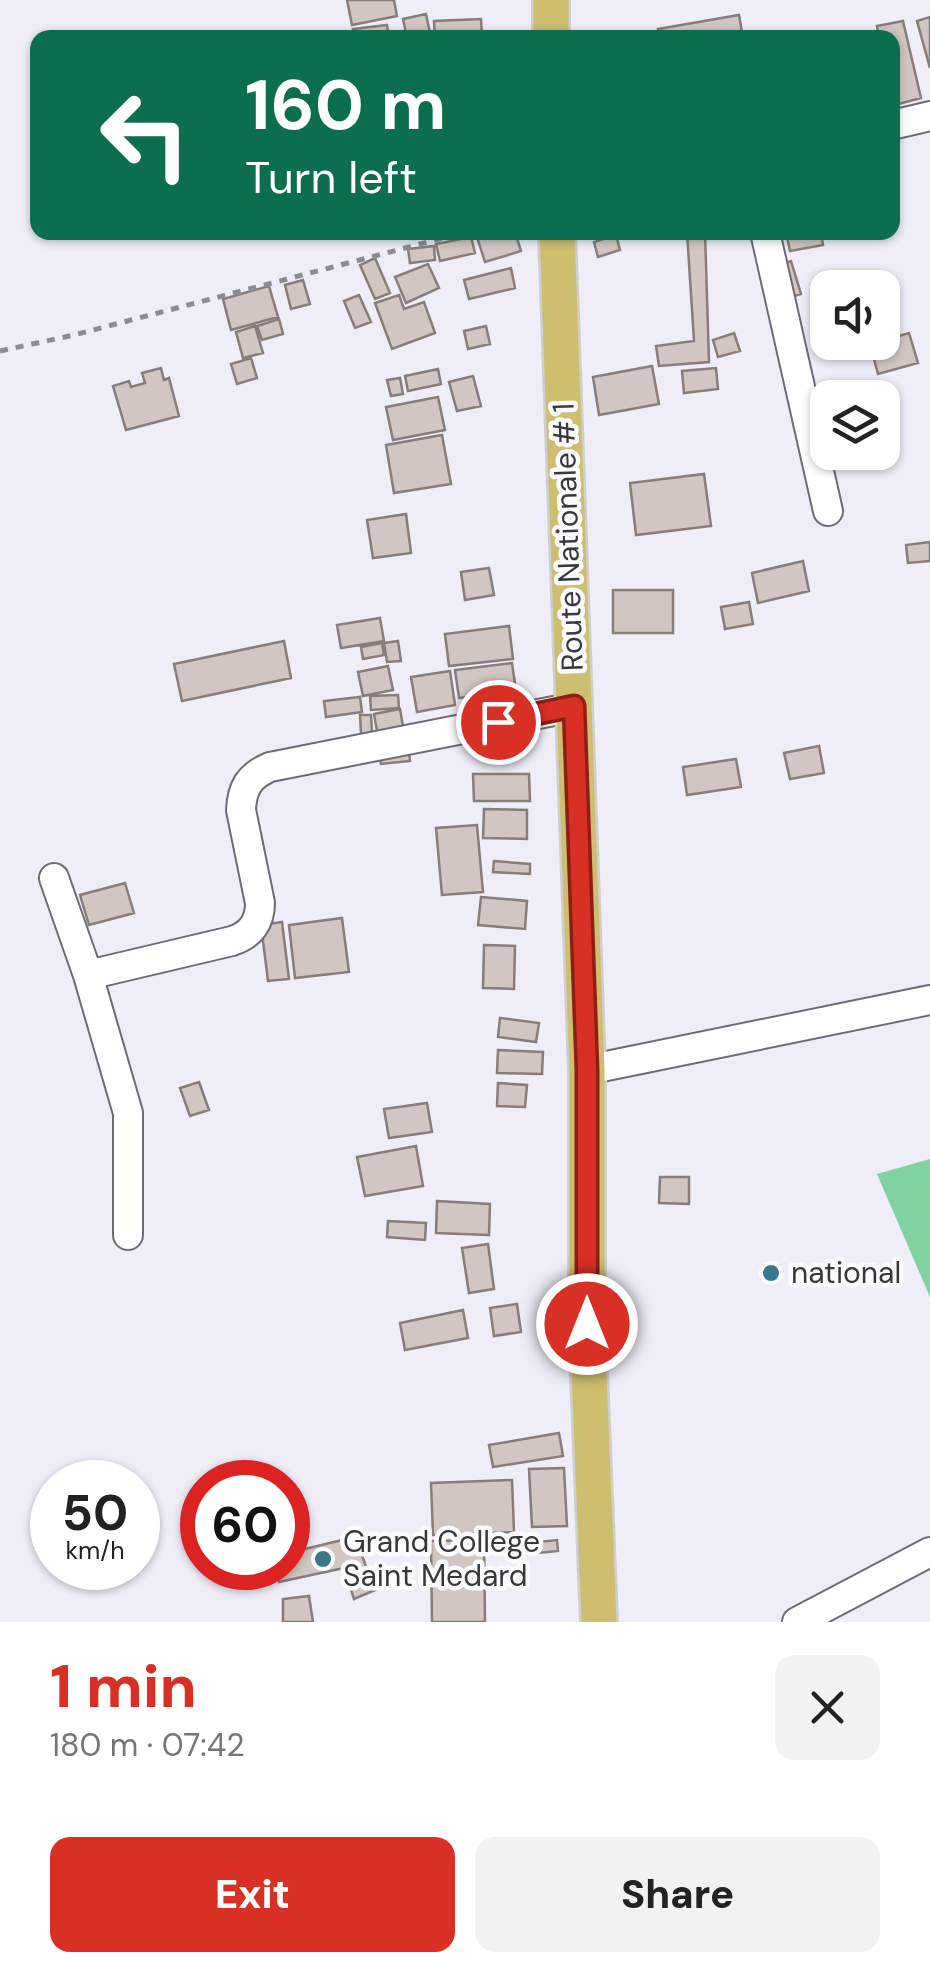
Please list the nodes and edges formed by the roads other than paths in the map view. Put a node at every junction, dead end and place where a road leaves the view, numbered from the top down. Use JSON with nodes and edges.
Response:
{"nodes":[{"id":1,"x":550,"y":0,"type":"edge"},
{"id":2,"x":552,"y":30,"type":"edge"},
{"id":3,"x":930,"y":116,"type":"edge"},
{"id":4,"x":900,"y":123,"type":"edge"},
{"id":5,"x":557,"y":240,"type":"edge"},
{"id":6,"x":767,"y":240,"type":"edge"},
{"id":7,"x":828,"y":511,"type":"dead end"},
{"id":8,"x":574,"y":706,"type":"junction"},
{"id":9,"x":54,"y":878,"type":"dead end"},
{"id":10,"x":88,"y":975,"type":"junction"},
{"id":11,"x":930,"y":1000,"type":"edge"},
{"id":12,"x":587,"y":1070,"type":"junction"},
{"id":13,"x":128,"y":1235,"type":"dead end"},
{"id":14,"x":930,"y":1552,"type":"edge"},
{"id":15,"x":599,"y":1622,"type":"edge"},
{"id":16,"x":797,"y":1622,"type":"edge"}],
"edges":[{"from":1,"to":2,"type":"main road"},
{"from":3,"to":4,"type":"street"},
{"from":5,"to":8,"type":"main road","name":"Route Nationale # 1"},
{"from":6,"to":7,"type":"street"},
{"from":8,"to":10,"type":"street"},
{"from":8,"to":12,"type":"main road","name":"Route Nationale # 1"},
{"from":9,"to":10,"type":"street"},
{"from":10,"to":13,"type":"street"},
{"from":11,"to":12,"type":"street"},
{"from":12,"to":15,"type":"main road","name":"Route Nationale # 1"},
{"from":14,"to":16,"type":"street"}]}
